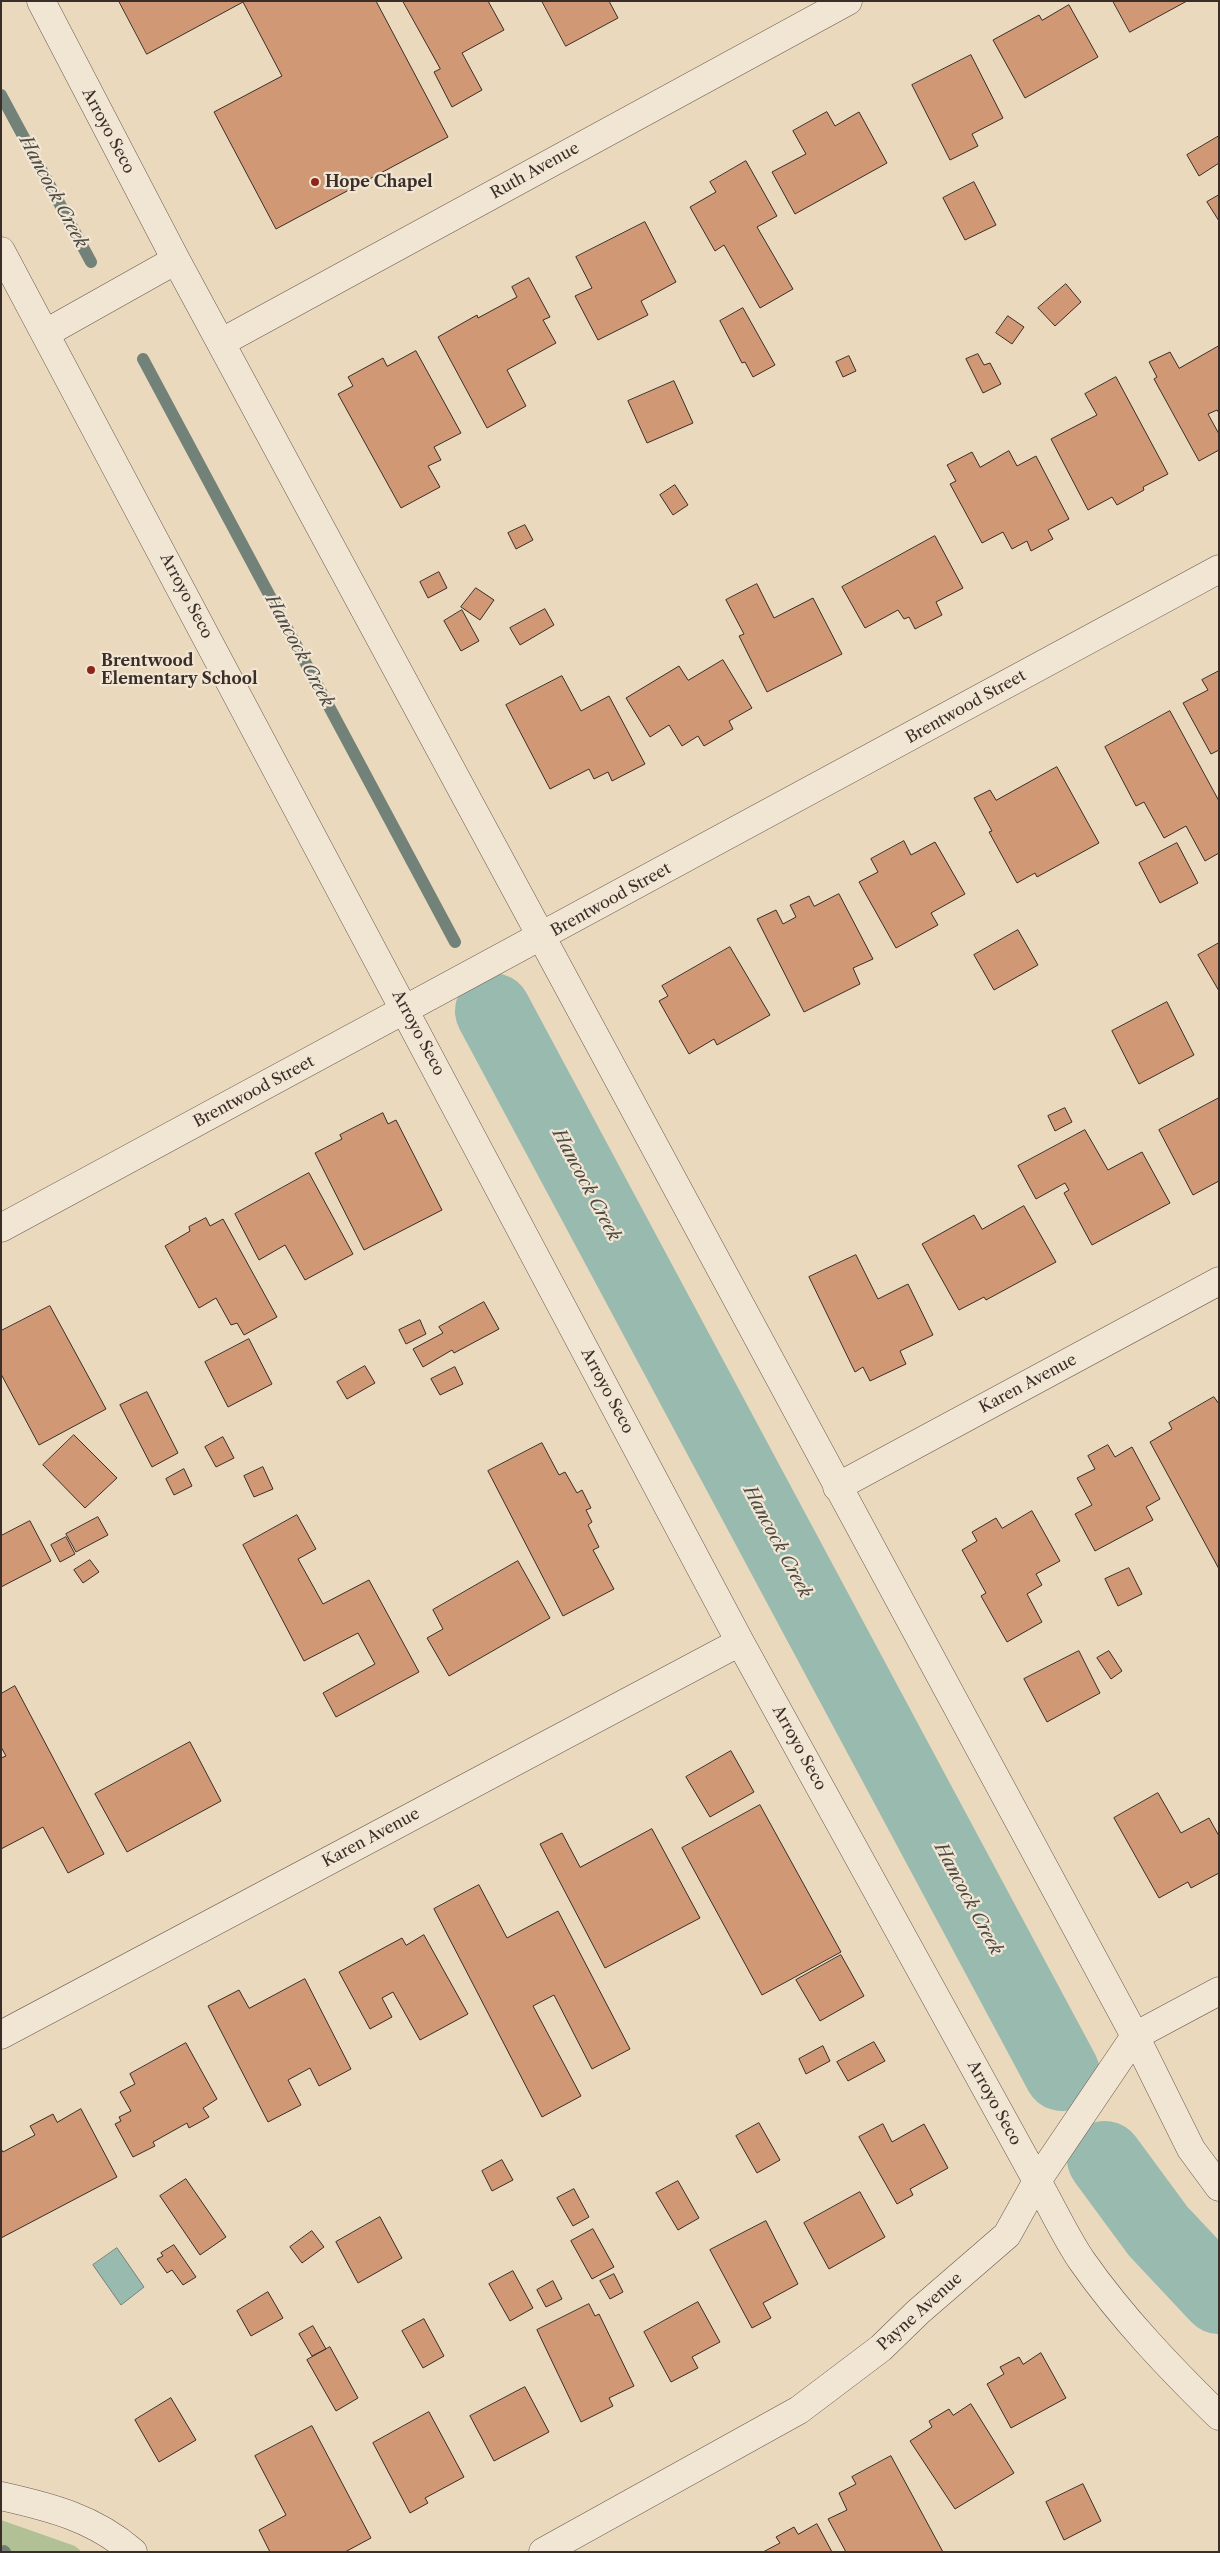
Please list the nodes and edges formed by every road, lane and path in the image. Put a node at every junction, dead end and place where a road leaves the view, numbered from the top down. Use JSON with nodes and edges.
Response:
{"nodes":[{"id":1,"x":41,"y":1,"type":"edge"},
{"id":2,"x":848,"y":1,"type":"edge"},
{"id":3,"x":1,"y":251,"type":"edge"},
{"id":4,"x":176,"y":260,"type":"junction"},
{"id":5,"x":46,"y":333,"type":"junction"},
{"id":6,"x":222,"y":342,"type":"junction"},
{"id":7,"x":1219,"y":570,"type":"edge"},
{"id":8,"x":542,"y":937,"type":"junction"},
{"id":9,"x":405,"y":1010,"type":"junction"},
{"id":10,"x":1,"y":1228,"type":"edge"},
{"id":11,"x":1219,"y":1281,"type":"edge"},
{"id":12,"x":837,"y":1487,"type":"junction"},
{"id":13,"x":740,"y":1642,"type":"junction"},
{"id":14,"x":1219,"y":1990,"type":"edge"},
{"id":15,"x":1,"y":2035,"type":"edge"},
{"id":16,"x":1135,"y":2036,"type":"junction"},
{"id":17,"x":1037,"y":2181,"type":"junction"},
{"id":18,"x":1219,"y":2187,"type":"edge"},
{"id":19,"x":1219,"y":2416,"type":"edge"},
{"id":20,"x":1,"y":2496,"type":"edge"},
{"id":21,"x":133,"y":2552,"type":"edge"},
{"id":22,"x":543,"y":2552,"type":"edge"}],
"edges":[{"from":1,"to":4,"type":"street","name":"Arroyo Seco"},
{"from":2,"to":6,"type":"street","name":"Ruth Avenue"},
{"from":3,"to":5,"type":"street","name":"Arroyo Seco"},
{"from":4,"to":5,"type":"street"},
{"from":4,"to":6,"type":"street","name":"Arroyo Seco"},
{"from":5,"to":9,"type":"street","name":"Arroyo Seco"},
{"from":6,"to":8,"type":"street","name":"Arroyo Seco"},
{"from":7,"to":8,"type":"street","name":"Brentwood Street"},
{"from":8,"to":9,"type":"street","name":"Brentwood Street"},
{"from":8,"to":12,"type":"street","name":"Arroyo Seco"},
{"from":9,"to":10,"type":"street","name":"Brentwood Street"},
{"from":9,"to":13,"type":"street","name":"Arroyo Seco"},
{"from":11,"to":12,"type":"street","name":"Karen Avenue"},
{"from":12,"to":16,"type":"street","name":"Arroyo Seco"},
{"from":13,"to":15,"type":"street","name":"Karen Avenue"},
{"from":13,"to":17,"type":"street","name":"Arroyo Seco"},
{"from":14,"to":16,"type":"street","name":"Payne Avenue"},
{"from":16,"to":17,"type":"street","name":"Payne Avenue"},
{"from":16,"to":18,"type":"street","name":"Arroyo Seco"},
{"from":17,"to":19,"type":"street","name":"Arroyo Seco"},
{"from":17,"to":22,"type":"street","name":"Payne Avenue"},
{"from":20,"to":21,"type":"street"}]}
